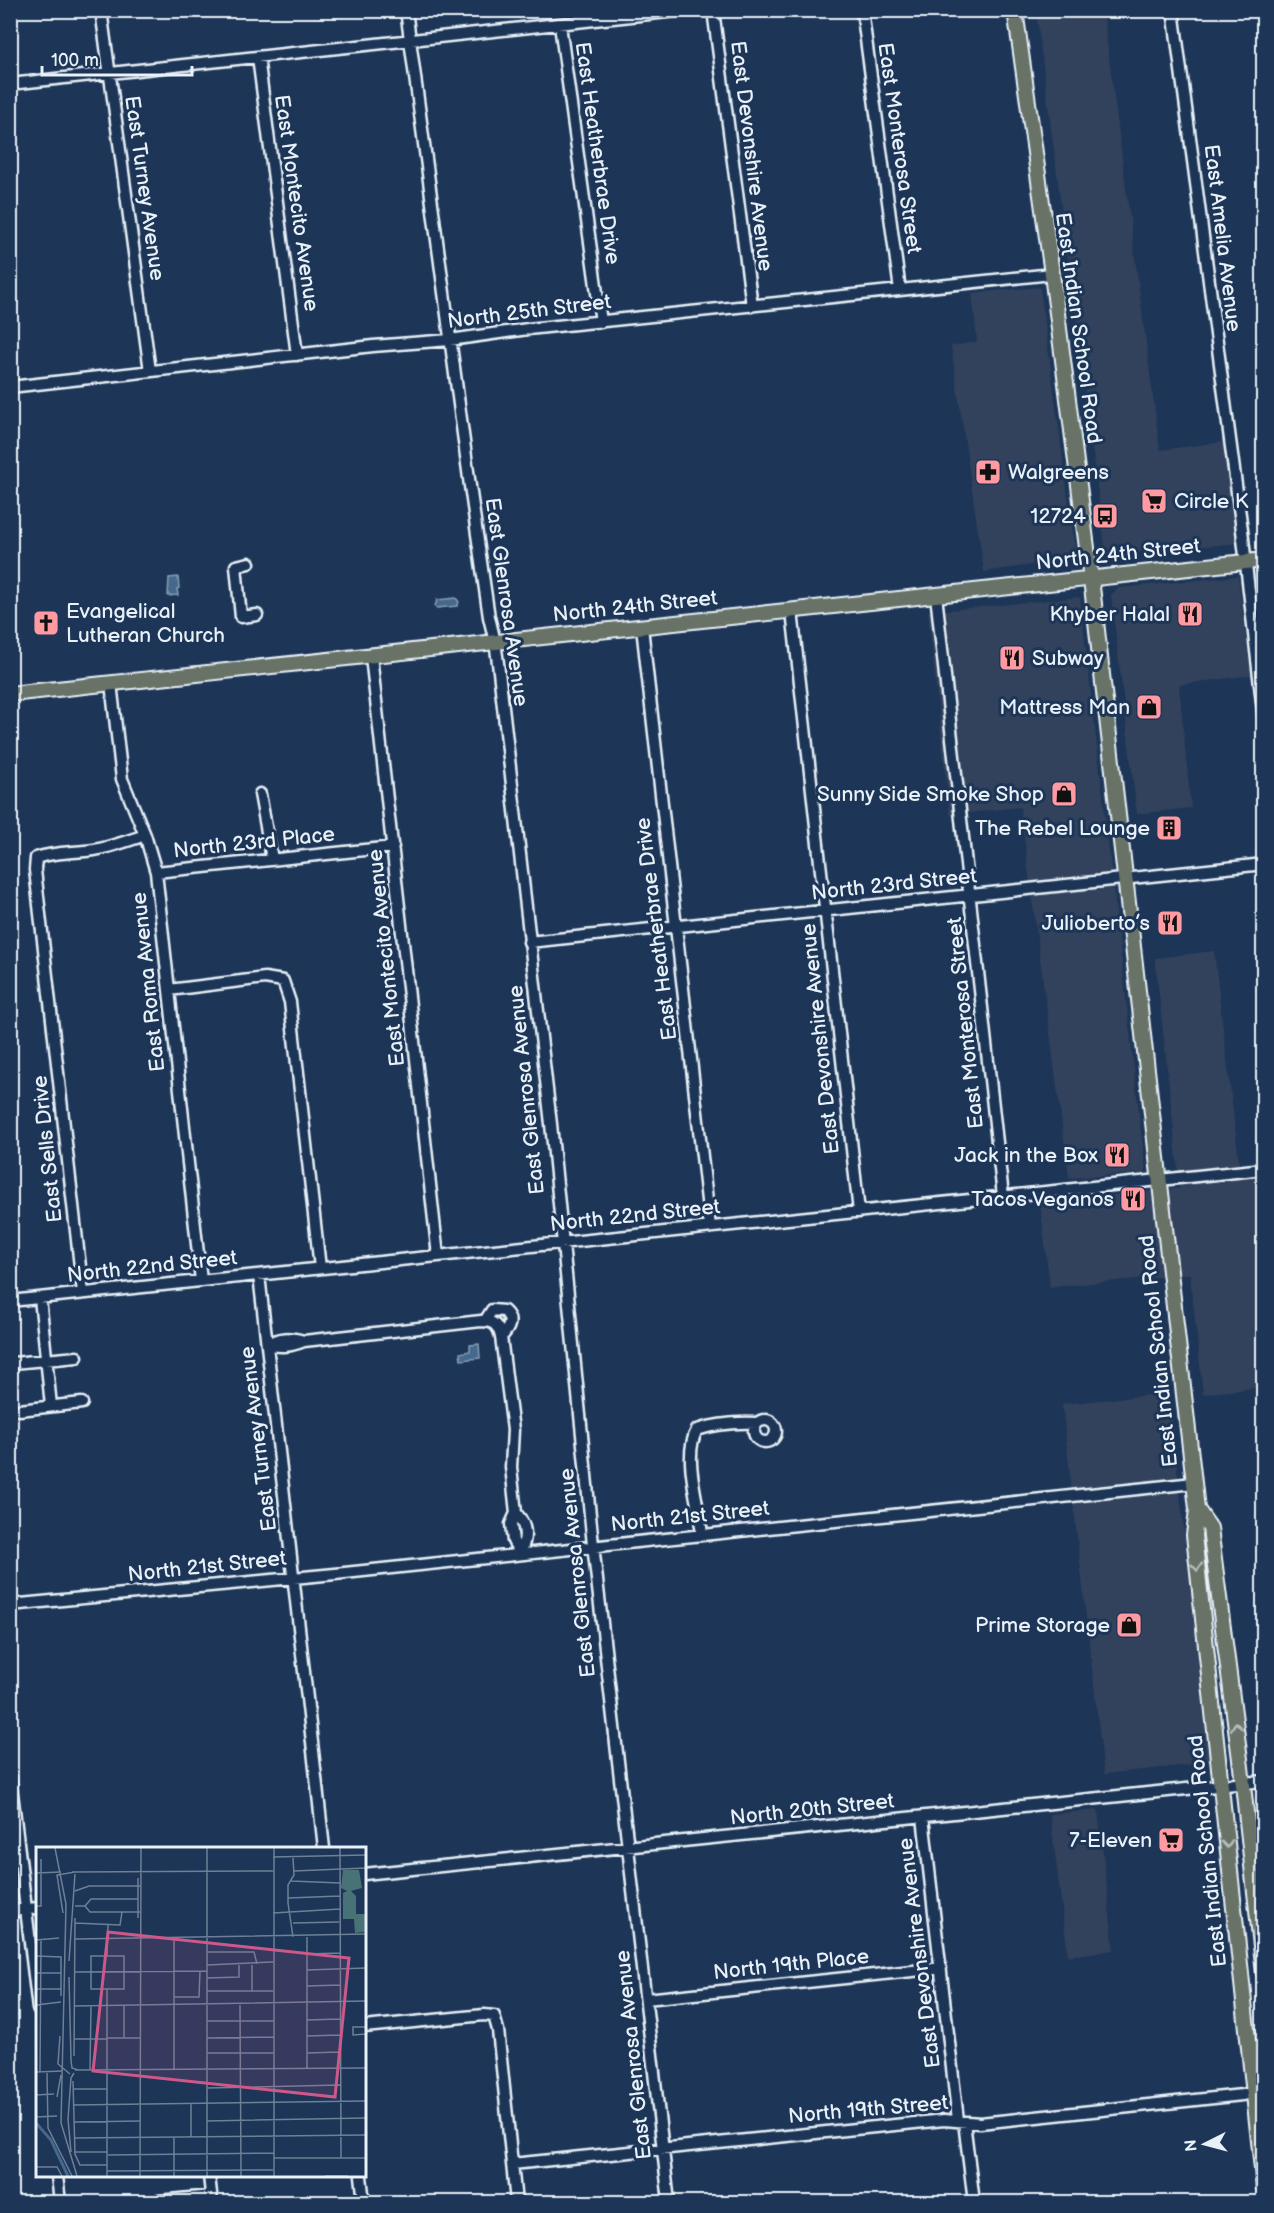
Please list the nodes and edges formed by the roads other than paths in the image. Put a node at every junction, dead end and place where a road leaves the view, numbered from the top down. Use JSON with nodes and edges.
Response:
{"nodes":[{"id":1,"x":101,"y":10,"type":"edge"},
{"id":2,"x":406,"y":10,"type":"edge"},
{"id":3,"x":686,"y":10,"type":"edge"},
{"id":4,"x":713,"y":10,"type":"edge"},
{"id":5,"x":862,"y":10,"type":"edge"},
{"id":6,"x":1015,"y":10,"type":"edge"},
{"id":7,"x":1173,"y":10,"type":"edge"},
{"id":8,"x":560,"y":25,"type":"junction"},
{"id":9,"x":410,"y":40,"type":"junction"},
{"id":10,"x":258,"y":57,"type":"junction"},
{"id":11,"x":110,"y":74,"type":"junction"},
{"id":12,"x":10,"y":84,"type":"edge"},
{"id":13,"x":1052,"y":274,"type":"junction"},
{"id":14,"x":900,"y":290,"type":"junction"},
{"id":15,"x":752,"y":306,"type":"junction"},
{"id":16,"x":601,"y":322,"type":"junction"},
{"id":17,"x":450,"y":340,"type":"junction"},
{"id":18,"x":297,"y":355,"type":"junction"},
{"id":19,"x":150,"y":371,"type":"junction"},
{"id":20,"x":10,"y":387,"type":"edge"},
{"id":21,"x":1263,"y":560,"type":"edge"},
{"id":22,"x":1245,"y":561,"type":"junction"},
{"id":23,"x":249,"y":563,"type":"dead end"},
{"id":24,"x":1091,"y":578,"type":"junction"},
{"id":25,"x":936,"y":596,"type":"junction"},
{"id":26,"x":792,"y":611,"type":"junction"},
{"id":27,"x":257,"y":615,"type":"dead end"},
{"id":28,"x":642,"y":627,"type":"junction"},
{"id":29,"x":495,"y":642,"type":"junction"},
{"id":30,"x":371,"y":656,"type":"junction"},
{"id":31,"x":111,"y":683,"type":"junction"},
{"id":32,"x":10,"y":694,"type":"edge"},
{"id":33,"x":1263,"y":720,"type":"edge"},
{"id":34,"x":260,"y":794,"type":"dead end"},
{"id":35,"x":145,"y":835,"type":"junction"},
{"id":36,"x":393,"y":847,"type":"junction"},
{"id":37,"x":36,"y":858,"type":"joint"},
{"id":38,"x":272,"y":859,"type":"junction"},
{"id":39,"x":1263,"y":864,"type":"edge"},
{"id":40,"x":156,"y":872,"type":"junction"},
{"id":41,"x":1125,"y":878,"type":"junction"},
{"id":42,"x":970,"y":896,"type":"junction"},
{"id":43,"x":826,"y":911,"type":"junction"},
{"id":44,"x":676,"y":927,"type":"junction"},
{"id":45,"x":529,"y":942,"type":"junction"},
{"id":46,"x":169,"y":990,"type":"junction"},
{"id":47,"x":1263,"y":1168,"type":"edge"},
{"id":48,"x":1160,"y":1180,"type":"junction"},
{"id":49,"x":1003,"y":1196,"type":"junction"},
{"id":50,"x":860,"y":1212,"type":"junction"},
{"id":51,"x":711,"y":1227,"type":"junction"},
{"id":52,"x":561,"y":1242,"type":"junction"},
{"id":53,"x":438,"y":1256,"type":"junction"},
{"id":54,"x":320,"y":1268,"type":"junction"},
{"id":55,"x":259,"y":1275,"type":"junction"},
{"id":56,"x":201,"y":1281,"type":"junction"},
{"id":57,"x":83,"y":1293,"type":"junction"},
{"id":58,"x":40,"y":1298,"type":"junction"},
{"id":59,"x":10,"y":1301,"type":"edge"},
{"id":60,"x":485,"y":1321,"type":"junction"},
{"id":61,"x":501,"y":1336,"type":"junction"},
{"id":62,"x":267,"y":1344,"type":"junction"},
{"id":63,"x":77,"y":1357,"type":"dead end"},
{"id":64,"x":46,"y":1360,"type":"junction"},
{"id":65,"x":13,"y":1363,"type":"dead end"},
{"id":66,"x":82,"y":1403,"type":"dead end"},
{"id":67,"x":51,"y":1406,"type":"junction"},
{"id":68,"x":19,"y":1410,"type":"dead end"},
{"id":69,"x":757,"y":1423,"type":"dead end"},
{"id":70,"x":1194,"y":1483,"type":"junction"},
{"id":71,"x":1197,"y":1509,"type":"junction"},
{"id":72,"x":702,"y":1534,"type":"junction"},
{"id":73,"x":592,"y":1545,"type":"junction"},
{"id":74,"x":520,"y":1553,"type":"junction"},
{"id":75,"x":293,"y":1577,"type":"junction"},
{"id":76,"x":10,"y":1605,"type":"edge"},
{"id":77,"x":10,"y":1776,"type":"edge"},
{"id":78,"x":1263,"y":1781,"type":"edge"},
{"id":79,"x":1243,"y":1784,"type":"junction"},
{"id":80,"x":1221,"y":1786,"type":"junction"},
{"id":81,"x":923,"y":1817,"type":"junction"},
{"id":82,"x":324,"y":1847,"type":"edge"},
{"id":83,"x":629,"y":1847,"type":"junction"},
{"id":84,"x":366,"y":1874,"type":"edge"},
{"id":85,"x":32,"y":1909,"type":"edge"},
{"id":86,"x":10,"y":1911,"type":"edge"},
{"id":87,"x":940,"y":1968,"type":"junction"},
{"id":88,"x":1263,"y":1973,"type":"edge"},
{"id":89,"x":36,"y":1975,"type":"edge"},
{"id":90,"x":646,"y":1999,"type":"junction"},
{"id":91,"x":366,"y":2027,"type":"edge"},
{"id":92,"x":1259,"y":2092,"type":"edge"},
{"id":93,"x":961,"y":2121,"type":"junction"},
{"id":94,"x":663,"y":2149,"type":"junction"},
{"id":95,"x":512,"y":2164,"type":"junction"},
{"id":96,"x":57,"y":2177,"type":"edge"},
{"id":97,"x":209,"y":2177,"type":"edge"},
{"id":98,"x":361,"y":2177,"type":"edge"},
{"id":99,"x":1263,"y":2188,"type":"edge"},
{"id":100,"x":211,"y":2199,"type":"edge"},
{"id":101,"x":60,"y":2202,"type":"edge"},
{"id":102,"x":148,"y":2202,"type":"edge"},
{"id":103,"x":364,"y":2202,"type":"edge"},
{"id":104,"x":516,"y":2202,"type":"edge"},
{"id":105,"x":669,"y":2202,"type":"edge"},
{"id":106,"x":974,"y":2202,"type":"edge"}],
"edges":[{"from":1,"to":11,"type":"street","name":"East Turney Avenue"},
{"from":2,"to":9,"type":"street","name":"East Glenrosa Avenue"},
{"from":3,"to":8,"type":"street"},
{"from":4,"to":15,"type":"street","name":"East Devonshire Avenue"},
{"from":5,"to":14,"type":"street","name":"East Monterosa Street"},
{"from":6,"to":13,"type":"main road","name":"East Indian School Road"},
{"from":7,"to":22,"type":"street","name":"East Amelia Avenue"},
{"from":8,"to":9,"type":"street"},
{"from":8,"to":16,"type":"street","name":"East Heatherbrae Drive"},
{"from":9,"to":10,"type":"street"},
{"from":9,"to":17,"type":"street","name":"East Glenrosa Avenue"},
{"from":10,"to":11,"type":"street"},
{"from":10,"to":18,"type":"street","name":"East Montecito Avenue"},
{"from":11,"to":12,"type":"street"},
{"from":11,"to":19,"type":"street","name":"East Turney Avenue"},
{"from":13,"to":14,"type":"street","name":"North 25th Street"},
{"from":13,"to":24,"type":"main road","name":"East Indian School Road"},
{"from":14,"to":15,"type":"street","name":"North 25th Street"},
{"from":15,"to":16,"type":"street","name":"North 25th Street"},
{"from":16,"to":17,"type":"street","name":"North 25th Street"},
{"from":17,"to":18,"type":"street","name":"North 25th Street"},
{"from":17,"to":29,"type":"street","name":"East Glenrosa Avenue"},
{"from":18,"to":19,"type":"street","name":"North 25th Street"},
{"from":19,"to":20,"type":"street","name":"North 25th Street"},
{"from":21,"to":22,"type":"main road","name":"North 24th Street"},
{"from":22,"to":24,"type":"main road","name":"North 24th Street"},
{"from":22,"to":33,"type":"street","name":"East Amelia Avenue"},
{"from":23,"to":27,"type":"street"},
{"from":24,"to":25,"type":"main road","name":"North 24th Street"},
{"from":24,"to":41,"type":"main road","name":"East Indian School Road"},
{"from":25,"to":26,"type":"main road","name":"North 24th Street"},
{"from":25,"to":42,"type":"street","name":"East Monterosa Street"},
{"from":26,"to":28,"type":"main road","name":"North 24th Street"},
{"from":26,"to":43,"type":"street","name":"East Devonshire Avenue"},
{"from":28,"to":29,"type":"main road","name":"North 24th Street"},
{"from":28,"to":44,"type":"street","name":"East Heatherbrae Drive"},
{"from":29,"to":30,"type":"main road","name":"North 24th Street"},
{"from":29,"to":45,"type":"street","name":"East Glenrosa Avenue"},
{"from":30,"to":31,"type":"main road","name":"North 24th Street"},
{"from":30,"to":36,"type":"street","name":"East Montecito Avenue"},
{"from":31,"to":32,"type":"main road","name":"North 24th Street"},
{"from":31,"to":35,"type":"street","name":"East Roma Avenue"},
{"from":34,"to":38,"type":"street"},
{"from":35,"to":37,"type":"street","name":"North 23rd Place"},
{"from":35,"to":40,"type":"street","name":"East Roma Avenue"},
{"from":36,"to":38,"type":"street","name":"North 23rd Place"},
{"from":36,"to":53,"type":"street","name":"East Montecito Avenue"},
{"from":37,"to":57,"type":"street","name":"East Sells Drive"},
{"from":38,"to":40,"type":"street","name":"North 23rd Place"},
{"from":39,"to":41,"type":"street","name":"North 23rd Street"},
{"from":40,"to":46,"type":"street","name":"East Roma Avenue"},
{"from":41,"to":42,"type":"street","name":"North 23rd Street"},
{"from":41,"to":48,"type":"main road","name":"East Indian School Road"},
{"from":42,"to":43,"type":"street","name":"North 23rd Street"},
{"from":42,"to":49,"type":"street","name":"East Monterosa Street"},
{"from":43,"to":44,"type":"street","name":"North 23rd Street"},
{"from":43,"to":50,"type":"street","name":"East Devonshire Avenue"},
{"from":44,"to":45,"type":"street","name":"North 23rd Street"},
{"from":44,"to":51,"type":"street","name":"East Heatherbrae Drive"},
{"from":45,"to":52,"type":"street","name":"East Glenrosa Avenue"},
{"from":46,"to":54,"type":"street"},
{"from":46,"to":56,"type":"street","name":"East Roma Avenue"},
{"from":47,"to":48,"type":"street","name":"North 22nd Street"},
{"from":48,"to":49,"type":"street","name":"North 22nd Street"},
{"from":48,"to":70,"type":"main road","name":"East Indian School Road"},
{"from":49,"to":50,"type":"street","name":"North 22nd Street"},
{"from":50,"to":51,"type":"street","name":"North 22nd Street"},
{"from":51,"to":52,"type":"street","name":"North 22nd Street"},
{"from":52,"to":53,"type":"street","name":"North 22nd Street"},
{"from":52,"to":73,"type":"street","name":"East Glenrosa Avenue"},
{"from":53,"to":54,"type":"street","name":"North 22nd Street"},
{"from":54,"to":55,"type":"street","name":"North 22nd Street"},
{"from":55,"to":56,"type":"street","name":"North 22nd Street"},
{"from":55,"to":62,"type":"street","name":"East Turney Avenue"},
{"from":56,"to":57,"type":"street","name":"North 22nd Street"},
{"from":57,"to":58,"type":"street","name":"North 22nd Street"},
{"from":58,"to":59,"type":"street","name":"North 22nd Street"},
{"from":58,"to":64,"type":"street"},
{"from":60,"to":61,"type":"street"},
{"from":60,"to":61,"type":"street"},
{"from":60,"to":62,"type":"street"},
{"from":61,"to":74,"type":"street"},
{"from":62,"to":75,"type":"street","name":"East Turney Avenue"},
{"from":63,"to":64,"type":"street"},
{"from":64,"to":65,"type":"street"},
{"from":64,"to":67,"type":"street"},
{"from":66,"to":67,"type":"street"},
{"from":67,"to":68,"type":"street"},
{"from":69,"to":72,"type":"street"},
{"from":70,"to":71,"type":"main road","name":"East Indian School Road"},
{"from":70,"to":72,"type":"street","name":"North 21st Street"},
{"from":79,"to":71,"type":"main road","name":"East Indian School Road","one_way":true},
{"from":71,"to":80,"type":"main road","name":"East Indian School Road","one_way":true},
{"from":72,"to":73,"type":"street","name":"North 21st Street"},
{"from":73,"to":74,"type":"street","name":"North 21st Street"},
{"from":73,"to":83,"type":"street","name":"East Glenrosa Avenue"},
{"from":74,"to":75,"type":"street","name":"North 21st Street"},
{"from":75,"to":76,"type":"street","name":"North 21st Street"},
{"from":75,"to":82,"type":"street","name":"East Turney Avenue"},
{"from":77,"to":85,"type":"street"},
{"from":78,"to":79,"type":"street","name":"North 20th Street"},
{"from":79,"to":80,"type":"street","name":"North 20th Street"},
{"from":79,"to":88,"type":"main road","name":"East Indian School Road"},
{"from":80,"to":81,"type":"street","name":"North 20th Street"},
{"from":80,"to":92,"type":"main road","name":"East Indian School Road","one_way":true},
{"from":81,"to":83,"type":"street","name":"North 20th Street"},
{"from":81,"to":87,"type":"street","name":"East Devonshire Avenue"},
{"from":83,"to":84,"type":"street","name":"North 20th Street"},
{"from":83,"to":90,"type":"street","name":"East Glenrosa Avenue"},
{"from":85,"to":86,"type":"street"},
{"from":85,"to":89,"type":"street"},
{"from":87,"to":90,"type":"street","name":"North 19th Place"},
{"from":87,"to":93,"type":"street","name":"East Devonshire Avenue"},
{"from":90,"to":94,"type":"street","name":"East Glenrosa Avenue"},
{"from":91,"to":95,"type":"street"},
{"from":92,"to":93,"type":"street","name":"North 19th Street"},
{"from":92,"to":99,"type":"main road","name":"East Indian School Road"},
{"from":93,"to":94,"type":"street","name":"North 19th Street"},
{"from":93,"to":106,"type":"street","name":"East Devonshire Avenue"},
{"from":94,"to":95,"type":"street","name":"North 19th Street"},
{"from":94,"to":105,"type":"street","name":"East Glenrosa Avenue"},
{"from":95,"to":104,"type":"street"},
{"from":96,"to":101,"type":"street"},
{"from":97,"to":100,"type":"street"},
{"from":98,"to":103,"type":"street"},
{"from":100,"to":102,"type":"street"}]}
